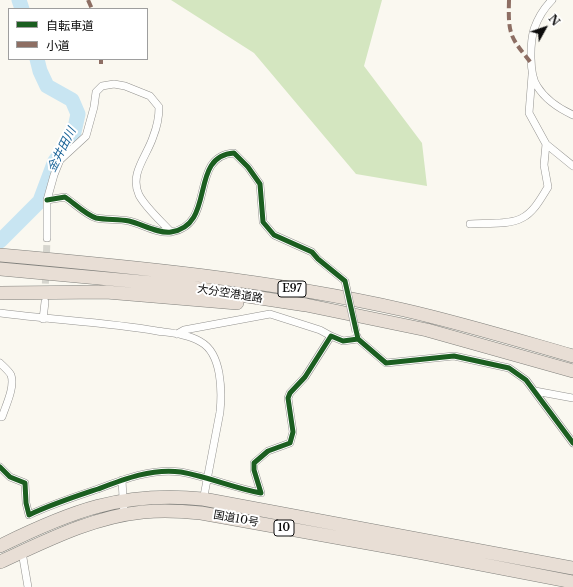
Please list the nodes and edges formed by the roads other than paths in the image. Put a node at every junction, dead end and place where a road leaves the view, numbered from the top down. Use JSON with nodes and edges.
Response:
{"nodes":[{"id":1,"x":552,"y":0,"type":"edge"},
{"id":2,"x":532,"y":75,"type":"junction"},
{"id":3,"x":573,"y":115,"type":"edge"},
{"id":4,"x":546,"y":144,"type":"junction"},
{"id":5,"x":573,"y":166,"type":"edge"},
{"id":6,"x":47,"y":200,"type":"junction"},
{"id":7,"x":470,"y":224,"type":"dead end"},
{"id":8,"x":171,"y":232,"type":"junction"},
{"id":9,"x":48,"y":238,"type":"tunnel mouth"},
{"id":10,"x":2,"y":256,"type":"edge"},
{"id":11,"x":0,"y":269,"type":"edge"},
{"id":12,"x":0,"y":293,"type":"edge"},
{"id":13,"x":45,"y":302,"type":"tunnel mouth"},
{"id":14,"x":0,"y":313,"type":"edge"},
{"id":15,"x":43,"y":319,"type":"junction"},
{"id":16,"x":427,"y":330,"type":"junction"},
{"id":17,"x":178,"y":334,"type":"junction"},
{"id":18,"x":331,"y":336,"type":"junction"},
{"id":19,"x":357,"y":336,"type":"junction"},
{"id":20,"x":573,"y":356,"type":"edge"},
{"id":21,"x":0,"y":363,"type":"edge"},
{"id":22,"x":573,"y":371,"type":"edge"},
{"id":23,"x":535,"y":391,"type":"junction"},
{"id":24,"x":573,"y":398,"type":"edge"},
{"id":25,"x":0,"y":417,"type":"edge"},
{"id":26,"x":573,"y":443,"type":"edge"},
{"id":27,"x":0,"y":466,"type":"edge"},
{"id":28,"x":206,"y":477,"type":"junction"},
{"id":29,"x":122,"y":480,"type":"junction"},
{"id":30,"x":203,"y":499,"type":"junction"},
{"id":31,"x":122,"y":500,"type":"junction"},
{"id":32,"x":201,"y":513,"type":"junction"},
{"id":33,"x":124,"y":515,"type":"junction"},
{"id":34,"x":0,"y":546,"type":"edge"},
{"id":35,"x":22,"y":552,"type":"junction"},
{"id":36,"x":0,"y":562,"type":"edge"},
{"id":37,"x":573,"y":568,"type":"edge"},
{"id":38,"x":573,"y":582,"type":"edge"},
{"id":39,"x":28,"y":587,"type":"edge"}],
"edges":[{"from":1,"to":2,"type":"street"},
{"from":2,"to":3,"type":"street"},
{"from":2,"to":4,"type":"street"},
{"from":4,"to":5,"type":"street"},
{"from":4,"to":7,"type":"street"},
{"from":6,"to":8,"type":"street"},
{"from":6,"to":8,"type":"street"},
{"from":6,"to":9,"type":"street"},
{"from":8,"to":19,"type":"street","bridge":true},
{"from":10,"to":20,"type":"highway","name":"大分空港道路","number":"E97"},
{"from":11,"to":16,"type":"highway","name":"大分空港道路","number":"E97"},
{"from":12,"to":16,"type":"highway"},
{"from":13,"to":15,"type":"street"},
{"from":14,"to":15,"type":"street"},
{"from":15,"to":17,"type":"street"},
{"from":16,"to":22,"type":"highway","name":"大分空港道路","number":"E97"},
{"from":17,"to":18,"type":"street"},
{"from":17,"to":28,"type":"street"},
{"from":18,"to":19,"type":"street"},
{"from":18,"to":28,"type":"street"},
{"from":19,"to":23,"type":"street"},
{"from":21,"to":25,"type":"street"},
{"from":23,"to":24,"type":"street"},
{"from":23,"to":26,"type":"street"},
{"from":27,"to":29,"type":"street"},
{"from":28,"to":29,"type":"street"},
{"from":28,"to":30,"type":"street"},
{"from":29,"to":31,"type":"street"},
{"from":30,"to":31,"type":"highway","name":"国道10号","number":"10"},
{"from":30,"to":32,"type":"street"},
{"from":30,"to":37,"type":"highway","name":"国道10号","number":"10"},
{"from":31,"to":33,"type":"street"},
{"from":31,"to":34,"type":"highway","name":"国道10号","number":"10"},
{"from":32,"to":33,"type":"highway","name":"国道10号","number":"10"},
{"from":32,"to":38,"type":"highway","name":"国道10号","number":"10"},
{"from":33,"to":35,"type":"highway","name":"国道10号","number":"10"},
{"from":35,"to":36,"type":"highway","name":"国道10号","number":"10"},
{"from":35,"to":39,"type":"street"}]}
